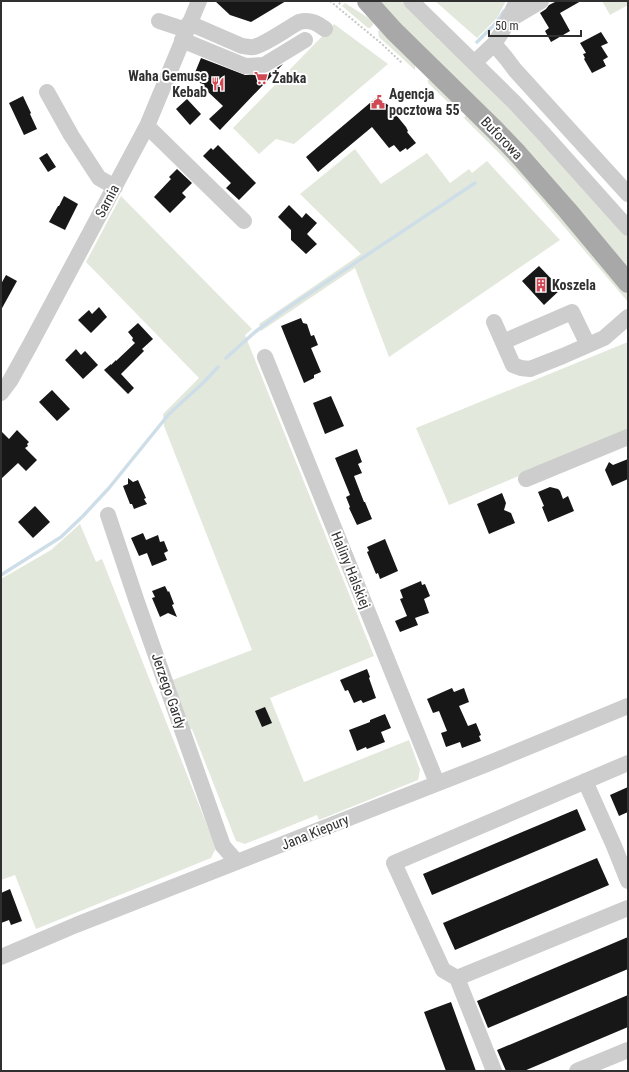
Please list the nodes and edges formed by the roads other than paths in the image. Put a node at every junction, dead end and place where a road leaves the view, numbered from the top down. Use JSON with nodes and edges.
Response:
{"nodes":[{"id":1,"x":199,"y":1,"type":"edge"},
{"id":2,"x":367,"y":1,"type":"edge"},
{"id":3,"x":411,"y":1,"type":"edge"},
{"id":4,"x":517,"y":1,"type":"edge"},
{"id":5,"x":541,"y":1,"type":"edge"},
{"id":6,"x":509,"y":17,"type":"junction"},
{"id":7,"x":159,"y":21,"type":"dead end"},
{"id":8,"x":325,"y":29,"type":"dead end"},
{"id":9,"x":186,"y":31,"type":"junction"},
{"id":10,"x":305,"y":40,"type":"dead end"},
{"id":11,"x":494,"y":44,"type":"junction"},
{"id":12,"x":474,"y":63,"type":"junction"},
{"id":13,"x":48,"y":92,"type":"dead end"},
{"id":14,"x":147,"y":126,"type":"junction"},
{"id":15,"x":115,"y":187,"type":"junction"},
{"id":16,"x":627,"y":190,"type":"edge"},
{"id":17,"x":244,"y":221,"type":"dead end"},
{"id":18,"x":628,"y":228,"type":"edge"},
{"id":19,"x":628,"y":282,"type":"edge"},
{"id":20,"x":628,"y":317,"type":"edge"},
{"id":21,"x":494,"y":322,"type":"dead end"},
{"id":22,"x":503,"y":342,"type":"junction"},
{"id":23,"x":588,"y":345,"type":"junction"},
{"id":24,"x":265,"y":357,"type":"dead end"},
{"id":25,"x":4,"y":383,"type":"edge"},
{"id":26,"x":628,"y":437,"type":"edge"},
{"id":27,"x":526,"y":479,"type":"dead end"},
{"id":28,"x":108,"y":515,"type":"dead end"},
{"id":29,"x":628,"y":706,"type":"edge"},
{"id":30,"x":628,"y":763,"type":"edge"},
{"id":31,"x":585,"y":781,"type":"junction"},
{"id":32,"x":437,"y":783,"type":"junction"},
{"id":33,"x":238,"y":862,"type":"junction"},
{"id":34,"x":628,"y":881,"type":"edge"},
{"id":35,"x":628,"y":908,"type":"edge"},
{"id":36,"x":1,"y":957,"type":"edge"},
{"id":37,"x":457,"y":978,"type":"junction"},
{"id":38,"x":628,"y":1050,"type":"edge"},
{"id":39,"x":494,"y":1071,"type":"edge"},
{"id":40,"x":577,"y":1071,"type":"edge"}],
"edges":[{"from":1,"to":9,"type":"street","name":"Sarnia"},
{"from":2,"to":19,"type":"main road","name":"Buforowa"},
{"from":3,"to":12,"type":"street"},
{"from":4,"to":6,"type":"street"},
{"from":5,"to":6,"type":"street"},
{"from":6,"to":11,"type":"street"},
{"from":7,"to":9,"type":"street"},
{"from":8,"to":9,"type":"street"},
{"from":9,"to":10,"type":"street"},
{"from":9,"to":14,"type":"street","name":"Sarnia"},
{"from":11,"to":12,"type":"street"},
{"from":11,"to":16,"type":"street"},
{"from":12,"to":18,"type":"street"},
{"from":13,"to":15,"type":"street"},
{"from":14,"to":15,"type":"street","name":"Sarnia"},
{"from":14,"to":17,"type":"street"},
{"from":15,"to":25,"type":"street","name":"Sarnia"},
{"from":20,"to":23,"type":"street"},
{"from":21,"to":22,"type":"street"},
{"from":22,"to":23,"type":"street"},
{"from":22,"to":23,"type":"street"},
{"from":24,"to":32,"type":"street","name":"Haliny Halskiej"},
{"from":26,"to":27,"type":"street"},
{"from":28,"to":33,"type":"street","name":"Jerzego Gardy"},
{"from":29,"to":32,"type":"street","name":"Jana Kiepury"},
{"from":30,"to":31,"type":"street"},
{"from":31,"to":34,"type":"street"},
{"from":31,"to":37,"type":"street"},
{"from":32,"to":33,"type":"street","name":"Jana Kiepury"},
{"from":33,"to":36,"type":"street","name":"Jana Kiepury"},
{"from":35,"to":37,"type":"street"},
{"from":37,"to":39,"type":"street"},
{"from":38,"to":40,"type":"street"}]}
